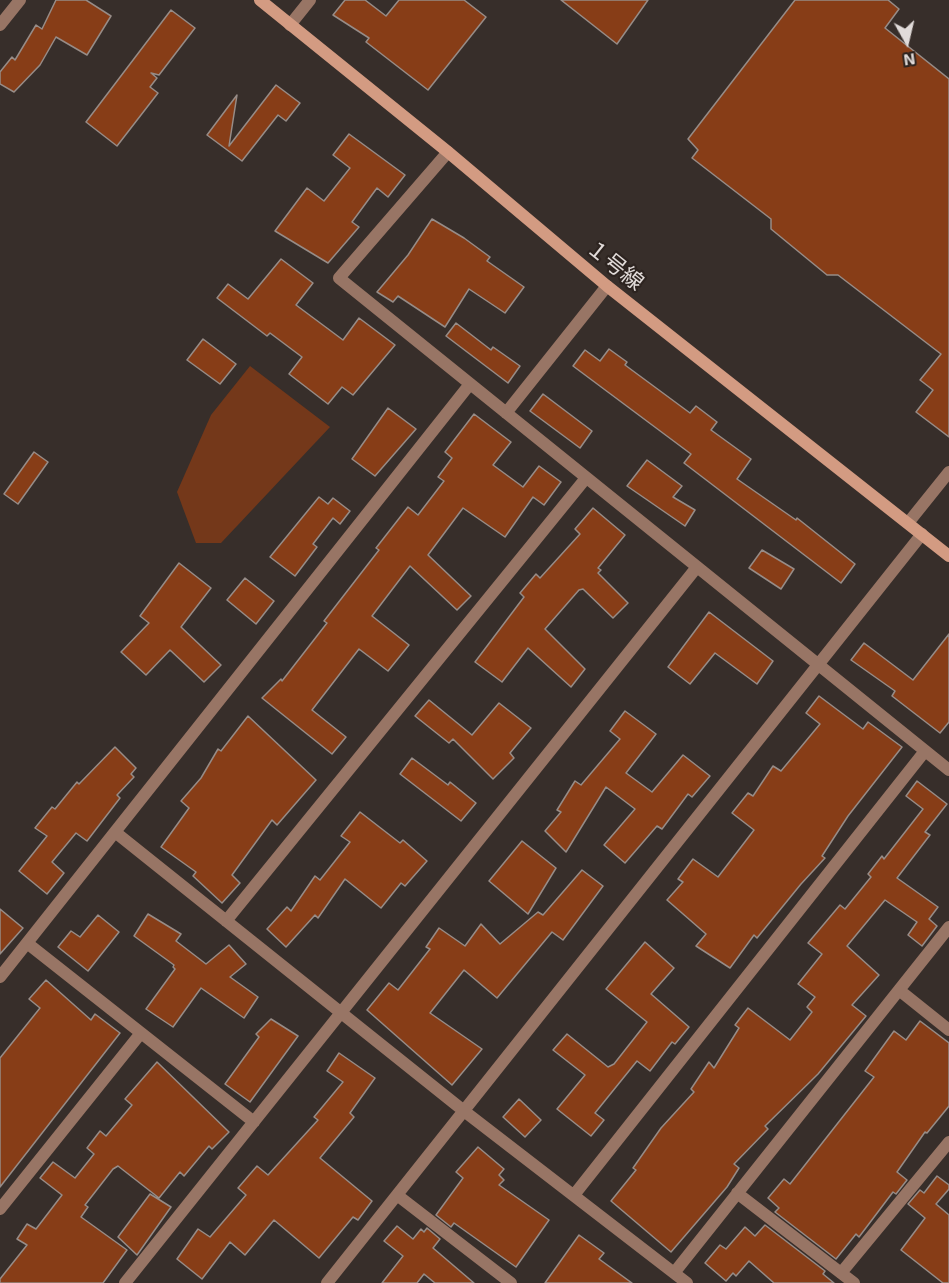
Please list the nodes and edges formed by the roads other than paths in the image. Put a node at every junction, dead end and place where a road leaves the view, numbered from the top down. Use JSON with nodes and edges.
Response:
{"nodes":[{"id":1,"x":20,"y":0,"type":"edge"},
{"id":2,"x":260,"y":0,"type":"edge"},
{"id":3,"x":310,"y":0,"type":"edge"},
{"id":4,"x":2,"y":19,"type":"edge"},
{"id":5,"x":290,"y":25,"type":"junction"},
{"id":6,"x":448,"y":152,"type":"junction"},
{"id":7,"x":607,"y":286,"type":"junction"},
{"id":8,"x":470,"y":384,"type":"junction"},
{"id":9,"x":506,"y":413,"type":"junction"},
{"id":10,"x":949,"y":472,"type":"edge"},
{"id":11,"x":586,"y":478,"type":"junction"},
{"id":12,"x":908,"y":523,"type":"junction"},
{"id":13,"x":922,"y":534,"type":"junction"},
{"id":14,"x":949,"y":556,"type":"edge"},
{"id":15,"x":697,"y":567,"type":"junction"},
{"id":16,"x":819,"y":665,"type":"junction"},
{"id":17,"x":925,"y":751,"type":"junction"},
{"id":18,"x":949,"y":770,"type":"edge"},
{"id":19,"x":115,"y":832,"type":"junction"},
{"id":20,"x":226,"y":921,"type":"junction"},
{"id":21,"x":949,"y":927,"type":"edge"},
{"id":22,"x":27,"y":943,"type":"junction"},
{"id":23,"x":0,"y":977,"type":"edge"},
{"id":24,"x":899,"y":990,"type":"junction"},
{"id":25,"x":341,"y":1012,"type":"junction"},
{"id":26,"x":949,"y":1030,"type":"edge"},
{"id":27,"x":141,"y":1033,"type":"junction"},
{"id":28,"x":464,"y":1111,"type":"junction"},
{"id":29,"x":254,"y":1122,"type":"junction"},
{"id":30,"x":949,"y":1142,"type":"edge"},
{"id":31,"x":737,"y":1192,"type":"junction"},
{"id":32,"x":398,"y":1195,"type":"junction"},
{"id":33,"x":574,"y":1195,"type":"junction"},
{"id":34,"x":0,"y":1209,"type":"edge"},
{"id":35,"x":674,"y":1273,"type":"junction"},
{"id":36,"x":841,"y":1274,"type":"junction"},
{"id":37,"x":509,"y":1282,"type":"edge"},
{"id":38,"x":125,"y":1283,"type":"edge"},
{"id":39,"x":327,"y":1283,"type":"edge"},
{"id":40,"x":687,"y":1283,"type":"edge"},
{"id":41,"x":854,"y":1283,"type":"edge"}],
"edges":[{"from":1,"to":4,"type":"street"},
{"from":2,"to":5,"type":"street","name":"１号線"},
{"from":3,"to":5,"type":"street"},
{"from":5,"to":6,"type":"street","name":"１号線"},
{"from":6,"to":7,"type":"street","name":"１号線"},
{"from":6,"to":8,"type":"street"},
{"from":7,"to":9,"type":"street"},
{"from":7,"to":12,"type":"street","name":"１号線"},
{"from":8,"to":9,"type":"street"},
{"from":8,"to":19,"type":"street"},
{"from":9,"to":11,"type":"street"},
{"from":10,"to":12,"type":"street"},
{"from":11,"to":15,"type":"street"},
{"from":11,"to":20,"type":"street"},
{"from":12,"to":13,"type":"street","name":"１号線"},
{"from":13,"to":14,"type":"street","name":"１号線"},
{"from":13,"to":16,"type":"street"},
{"from":15,"to":16,"type":"street"},
{"from":15,"to":25,"type":"street"},
{"from":16,"to":17,"type":"street"},
{"from":16,"to":28,"type":"street"},
{"from":17,"to":18,"type":"street"},
{"from":17,"to":33,"type":"street"},
{"from":19,"to":20,"type":"street"},
{"from":19,"to":22,"type":"street"},
{"from":20,"to":25,"type":"street"},
{"from":21,"to":24,"type":"street"},
{"from":22,"to":23,"type":"street"},
{"from":22,"to":27,"type":"street"},
{"from":24,"to":26,"type":"street"},
{"from":24,"to":31,"type":"street"},
{"from":25,"to":28,"type":"street"},
{"from":25,"to":29,"type":"street"},
{"from":27,"to":29,"type":"street"},
{"from":27,"to":34,"type":"street"},
{"from":28,"to":32,"type":"street"},
{"from":28,"to":33,"type":"street"},
{"from":29,"to":38,"type":"street"},
{"from":30,"to":36,"type":"street"},
{"from":31,"to":35,"type":"street"},
{"from":31,"to":36,"type":"street"},
{"from":32,"to":37,"type":"street"},
{"from":32,"to":39,"type":"street"},
{"from":33,"to":35,"type":"street"},
{"from":35,"to":40,"type":"street"},
{"from":36,"to":41,"type":"street"}]}
